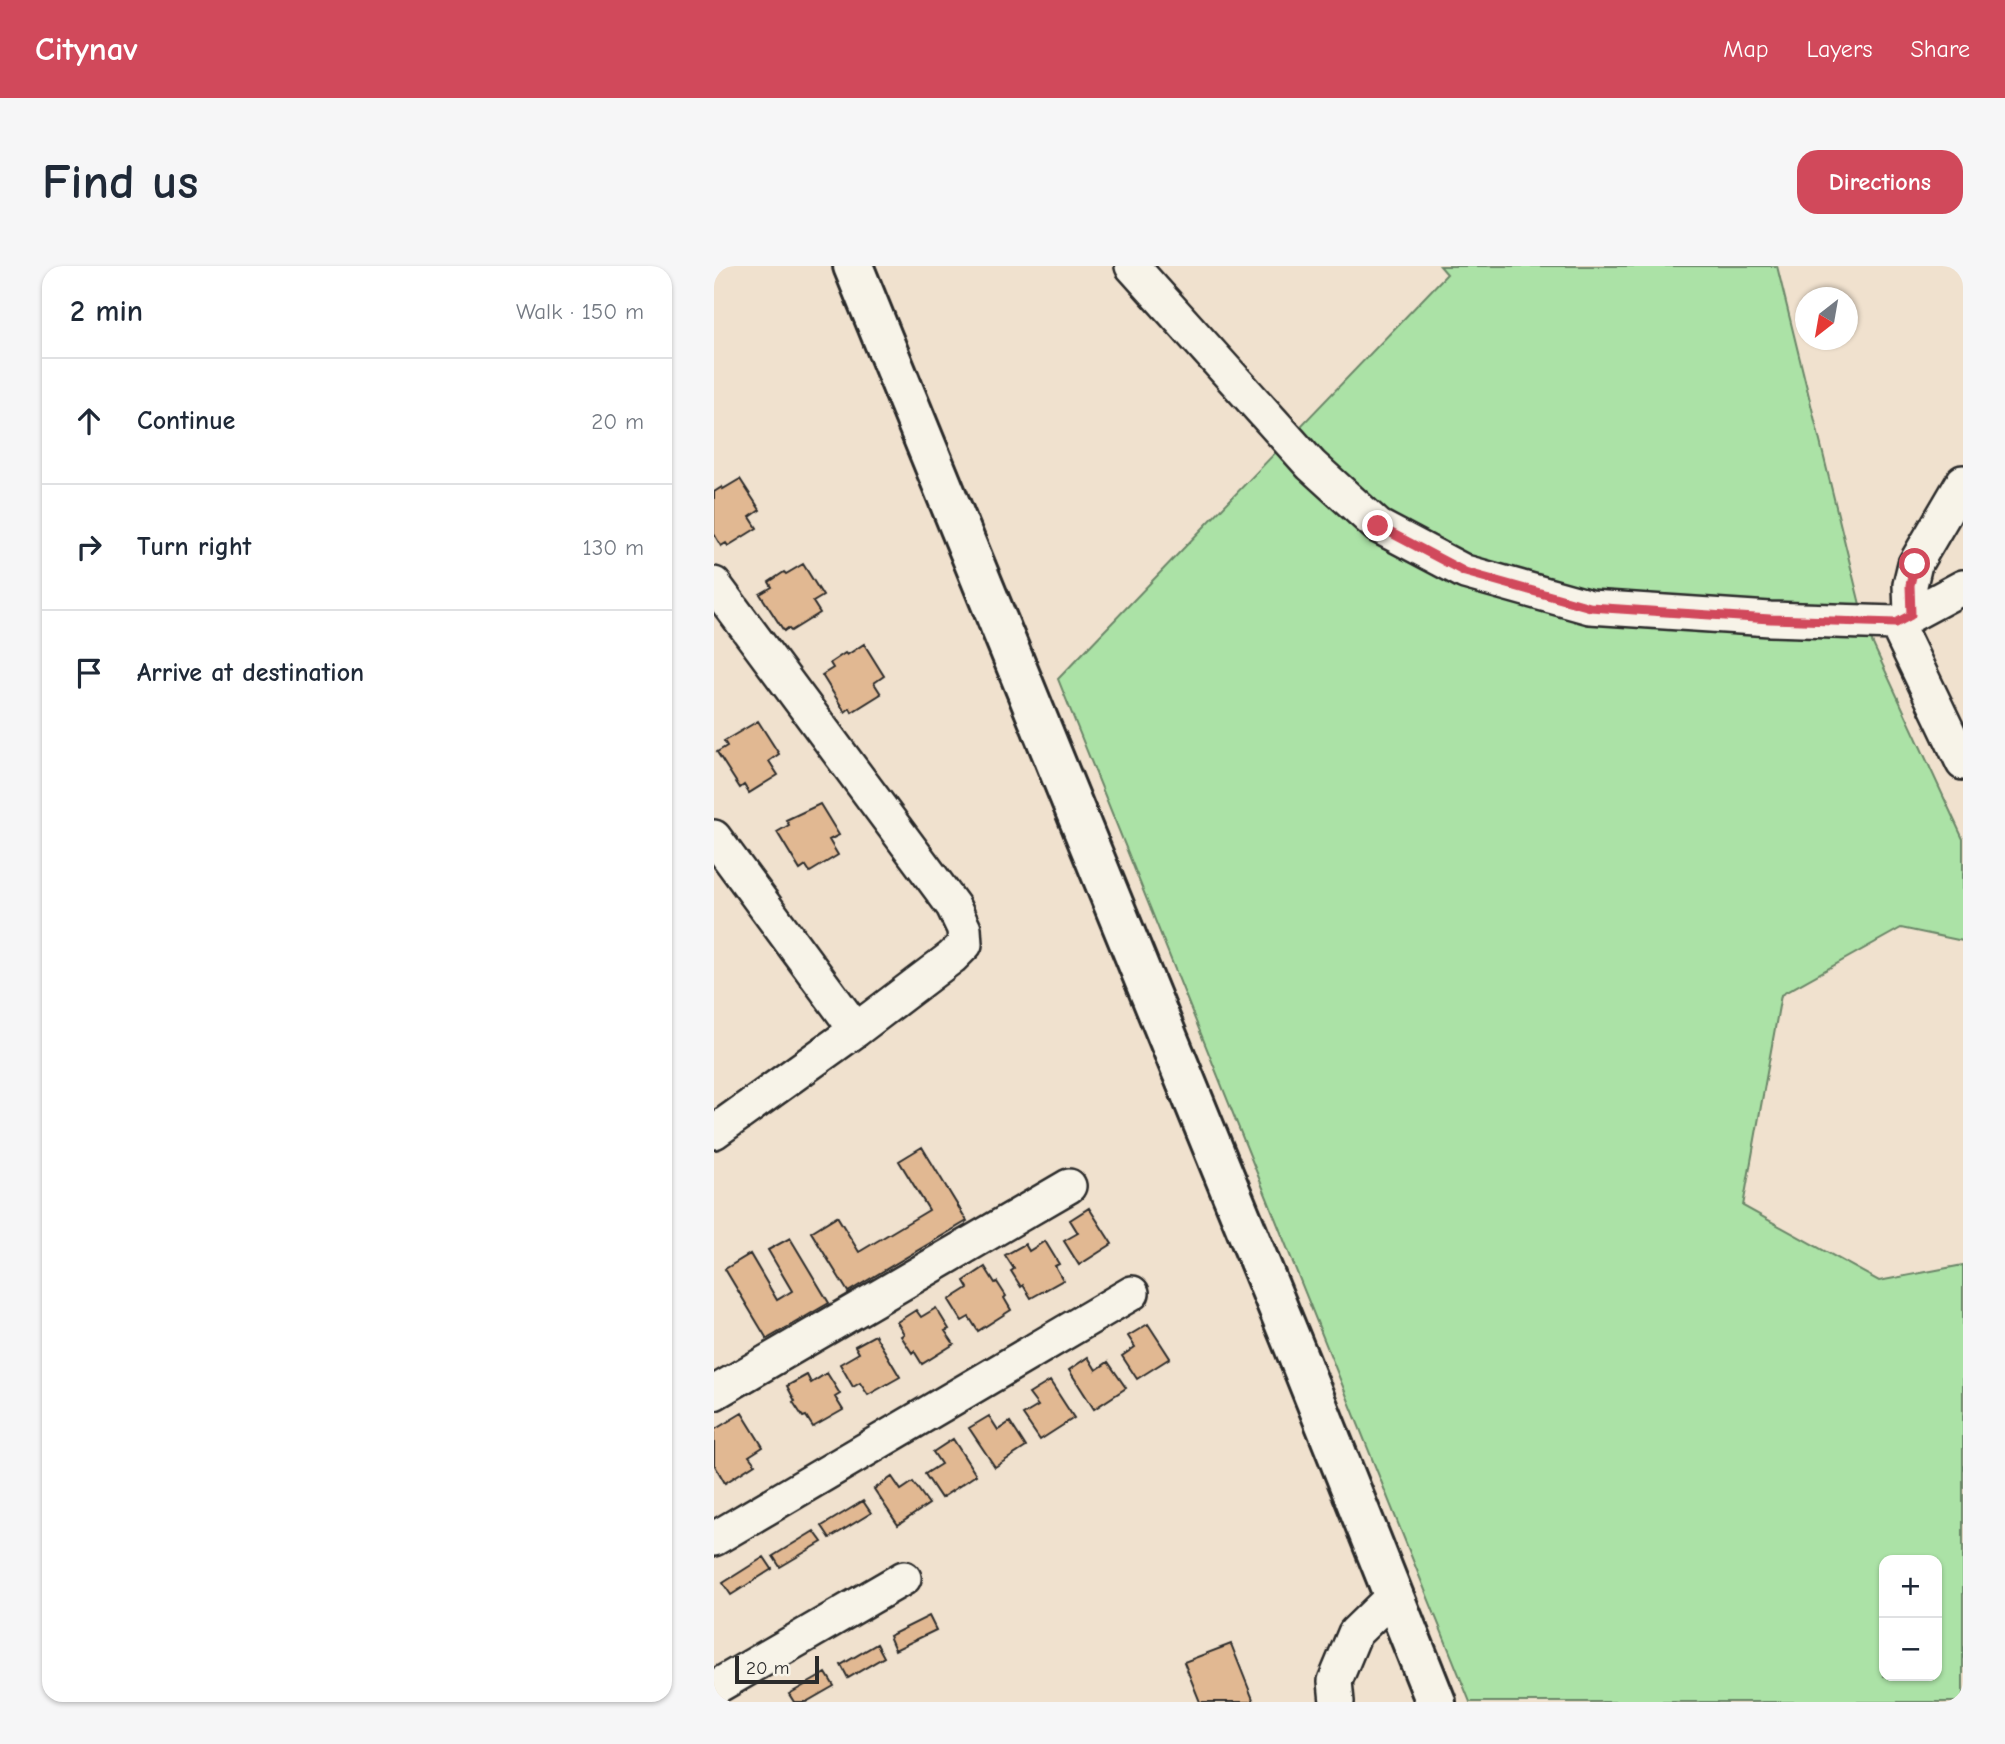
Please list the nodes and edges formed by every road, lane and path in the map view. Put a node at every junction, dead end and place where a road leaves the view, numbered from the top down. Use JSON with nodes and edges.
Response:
{"nodes":[{"id":1,"x":853,"y":266,"type":"edge"},
{"id":2,"x":1132,"y":266,"type":"edge"},
{"id":3,"x":1963,"y":482,"type":"edge"},
{"id":4,"x":714,"y":584,"type":"edge"},
{"id":5,"x":1963,"y":587,"type":"edge"},
{"id":6,"x":1903,"y":619,"type":"junction"},
{"id":7,"x":1963,"y":762,"type":"edge"},
{"id":8,"x":714,"y":837,"type":"edge"},
{"id":9,"x":856,"y":1030,"type":"junction"},
{"id":10,"x":714,"y":1132,"type":"edge"},
{"id":11,"x":1069,"y":1186,"type":"dead end"},
{"id":12,"x":1132,"y":1293,"type":"dead end"},
{"id":13,"x":714,"y":1394,"type":"edge"},
{"id":14,"x":714,"y":1539,"type":"edge"},
{"id":15,"x":904,"y":1578,"type":"dead end"},
{"id":16,"x":1394,"y":1595,"type":"junction"},
{"id":17,"x":714,"y":1688,"type":"edge"},
{"id":18,"x":1337,"y":1702,"type":"edge"},
{"id":19,"x":1436,"y":1702,"type":"edge"}],
"edges":[{"from":1,"to":16,"type":"street"},
{"from":2,"to":6,"type":"street"},
{"from":3,"to":6,"type":"street"},
{"from":4,"to":9,"type":"street"},
{"from":5,"to":6,"type":"street"},
{"from":6,"to":7,"type":"street"},
{"from":8,"to":9,"type":"street"},
{"from":9,"to":10,"type":"street"},
{"from":11,"to":13,"type":"street"},
{"from":12,"to":14,"type":"street"},
{"from":15,"to":17,"type":"street"},
{"from":16,"to":18,"type":"street"},
{"from":16,"to":19,"type":"street"}]}
